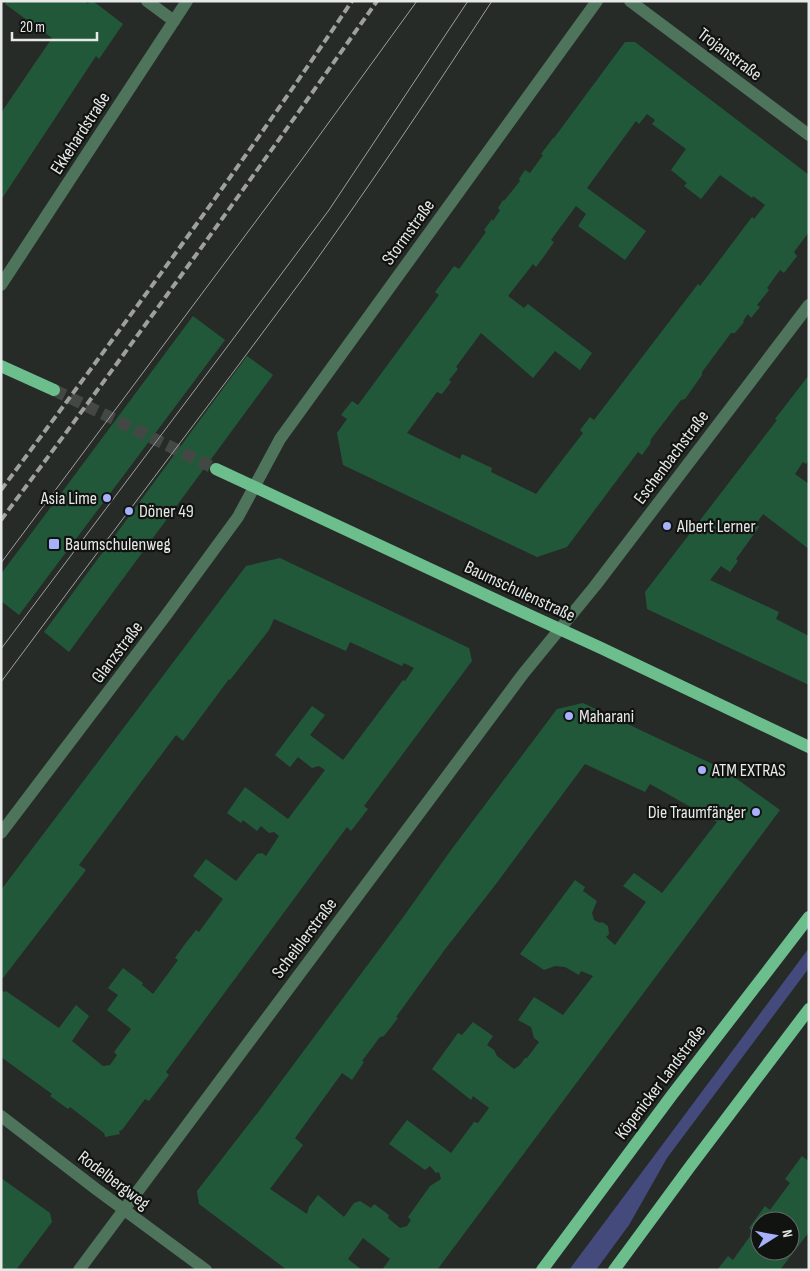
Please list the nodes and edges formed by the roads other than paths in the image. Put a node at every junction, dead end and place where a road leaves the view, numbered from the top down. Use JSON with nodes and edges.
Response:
{"nodes":[{"id":1,"x":147,"y":1,"type":"edge"},
{"id":2,"x":187,"y":1,"type":"edge"},
{"id":3,"x":597,"y":1,"type":"edge"},
{"id":4,"x":630,"y":1,"type":"edge"},
{"id":5,"x":174,"y":21,"type":"junction"},
{"id":6,"x":809,"y":135,"type":"edge"},
{"id":7,"x":1,"y":285,"type":"edge"},
{"id":8,"x":809,"y":305,"type":"edge"},
{"id":9,"x":1,"y":366,"type":"edge"},
{"id":10,"x":54,"y":390,"type":"tunnel mouth"},
{"id":11,"x":216,"y":469,"type":"tunnel mouth"},
{"id":12,"x":254,"y":487,"type":"junction"},
{"id":13,"x":560,"y":629,"type":"junction"},
{"id":14,"x":809,"y":748,"type":"edge"},
{"id":15,"x":1,"y":833,"type":"edge"},
{"id":16,"x":809,"y":917,"type":"edge"},
{"id":17,"x":809,"y":1009,"type":"edge"},
{"id":18,"x":1,"y":1116,"type":"edge"},
{"id":19,"x":124,"y":1209,"type":"junction"},
{"id":20,"x":79,"y":1270,"type":"edge"},
{"id":21,"x":206,"y":1270,"type":"edge"},
{"id":22,"x":542,"y":1270,"type":"edge"},
{"id":23,"x":614,"y":1270,"type":"edge"}],
"edges":[{"from":1,"to":5,"type":"street"},
{"from":2,"to":5,"type":"street","name":"Ekkehardstraße"},
{"from":3,"to":12,"type":"street","name":"Stormstraße"},
{"from":4,"to":6,"type":"street","name":"Trojanstraße"},
{"from":5,"to":7,"type":"street","name":"Ekkehardstraße"},
{"from":8,"to":13,"type":"street","name":"Eschenbachstraße"},
{"from":9,"to":10,"type":"main road"},
{"from":11,"to":12,"type":"main road","name":"Baumschulenstraße"},
{"from":12,"to":13,"type":"main road","name":"Baumschulenstraße"},
{"from":12,"to":15,"type":"street","name":"Glanzstraße"},
{"from":13,"to":14,"type":"main road","name":"Baumschulenstraße"},
{"from":13,"to":19,"type":"street","name":"Scheiblerstraße"},
{"from":16,"to":22,"type":"main road","name":"Köpenicker Landstraße"},
{"from":17,"to":23,"type":"main road"},
{"from":18,"to":19,"type":"street","name":"Rodelbergweg"},
{"from":19,"to":20,"type":"street","name":"Scheiblerstraße"},
{"from":19,"to":21,"type":"street","name":"Rodelbergweg"}]}
